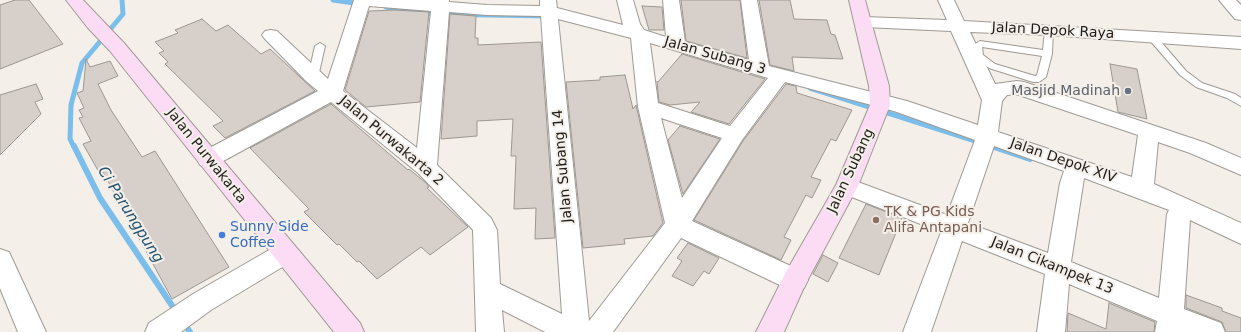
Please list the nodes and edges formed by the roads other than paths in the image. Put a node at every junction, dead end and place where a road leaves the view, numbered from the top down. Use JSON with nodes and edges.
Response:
{"nodes":[{"id":1,"x":74,"y":0,"type":"edge"},
{"id":2,"x":625,"y":0,"type":"edge"},
{"id":3,"x":672,"y":0,"type":"edge"},
{"id":4,"x":749,"y":0,"type":"edge"},
{"id":5,"x":857,"y":0,"type":"edge"},
{"id":6,"x":946,"y":0,"type":"edge"},
{"id":7,"x":1228,"y":0,"type":"edge"},
{"id":8,"x":1235,"y":0,"type":"edge"},
{"id":9,"x":1241,"y":0,"type":"edge"},
{"id":10,"x":361,"y":3,"type":"edge"},
{"id":11,"x":501,"y":5,"type":"edge"},
{"id":12,"x":440,"y":9,"type":"edge"},
{"id":13,"x":550,"y":12,"type":"edge"},
{"id":14,"x":1241,"y":15,"type":"edge"},
{"id":15,"x":864,"y":22,"type":"junction"},
{"id":16,"x":959,"y":26,"type":"junction"},
{"id":17,"x":1049,"y":30,"type":"junction"},
{"id":18,"x":271,"y":35,"type":"dead end"},
{"id":19,"x":1152,"y":37,"type":"junction"},
{"id":20,"x":639,"y":39,"type":"junction"},
{"id":21,"x":1241,"y":43,"type":"edge"},
{"id":22,"x":320,"y":46,"type":"dead end"},
{"id":23,"x":676,"y":46,"type":"junction"},
{"id":24,"x":1047,"y":54,"type":"junction"},
{"id":25,"x":773,"y":75,"type":"junction"},
{"id":26,"x":313,"y":77,"type":"junction"},
{"id":27,"x":333,"y":92,"type":"junction"},
{"id":28,"x":992,"y":100,"type":"junction"},
{"id":29,"x":1241,"y":103,"type":"edge"},
{"id":30,"x":648,"y":107,"type":"junction"},
{"id":31,"x":879,"y":107,"type":"junction"},
{"id":32,"x":1148,"y":131,"type":"junction"},
{"id":33,"x":735,"y":136,"type":"junction"},
{"id":34,"x":986,"y":141,"type":"junction"},
{"id":35,"x":208,"y":159,"type":"junction"},
{"id":36,"x":426,"y":167,"type":"junction"},
{"id":37,"x":1241,"y":167,"type":"edge"},
{"id":38,"x":1074,"y":174,"type":"junction"},
{"id":39,"x":847,"y":186,"type":"junction"},
{"id":40,"x":1142,"y":189,"type":"junction"},
{"id":41,"x":1179,"y":214,"type":"dead end"},
{"id":42,"x":677,"y":225,"type":"junction"},
{"id":43,"x":956,"y":227,"type":"junction"},
{"id":44,"x":1241,"y":234,"type":"edge"},
{"id":45,"x":285,"y":253,"type":"junction"},
{"id":46,"x":0,"y":259,"type":"edge"},
{"id":47,"x":1058,"y":268,"type":"junction"},
{"id":48,"x":795,"y":280,"type":"junction"},
{"id":49,"x":489,"y":291,"type":"junction"},
{"id":50,"x":1169,"y":323,"type":"edge"},
{"id":51,"x":163,"y":329,"type":"edge"},
{"id":52,"x":32,"y":332,"type":"edge"},
{"id":53,"x":350,"y":332,"type":"edge"},
{"id":54,"x":490,"y":332,"type":"edge"},
{"id":55,"x":571,"y":332,"type":"edge"},
{"id":56,"x":576,"y":332,"type":"edge"},
{"id":57,"x":597,"y":332,"type":"edge"},
{"id":58,"x":770,"y":332,"type":"edge"},
{"id":59,"x":917,"y":332,"type":"edge"},
{"id":60,"x":1051,"y":332,"type":"edge"},
{"id":61,"x":1211,"y":332,"type":"edge"}],
"edges":[{"from":1,"to":35,"type":"street","name":"Jalan Purwakarta"},
{"from":2,"to":20,"type":"street"},
{"from":3,"to":23,"type":"street"},
{"from":4,"to":25,"type":"street"},
{"from":5,"to":15,"type":"street","name":"Jalan Subang"},
{"from":6,"to":16,"type":"street"},
{"from":7,"to":14,"type":"street"},
{"from":8,"to":9,"type":"street"},
{"from":10,"to":12,"type":"street","name":"Jalan Subang 3"},
{"from":10,"to":27,"type":"street"},
{"from":11,"to":12,"type":"street","name":"Jalan Subang 3"},
{"from":11,"to":13,"type":"street","name":"Jalan Subang 3"},
{"from":12,"to":36,"type":"street"},
{"from":13,"to":20,"type":"street","name":"Jalan Subang 3"},
{"from":13,"to":56,"type":"street","name":"Jalan Subang 14"},
{"from":15,"to":16,"type":"street","name":"Jalan Depok Raya"},
{"from":15,"to":31,"type":"street","name":"Jalan Subang"},
{"from":16,"to":17,"type":"street","name":"Jalan Depok Raya"},
{"from":16,"to":28,"type":"street"},
{"from":17,"to":19,"type":"street","name":"Jalan Depok Raya"},
{"from":17,"to":24,"type":"lane"},
{"from":18,"to":26,"type":"street","name":"Jalan Purwakarta 2"},
{"from":19,"to":21,"type":"street","name":"Jalan Depok Raya"},
{"from":19,"to":29,"type":"lane"},
{"from":20,"to":23,"type":"street","name":"Jalan Subang 3"},
{"from":20,"to":30,"type":"street"},
{"from":22,"to":26,"type":"lane"},
{"from":23,"to":25,"type":"street","name":"Jalan Subang 3"},
{"from":24,"to":24,"type":"lane"},
{"from":25,"to":31,"type":"street","name":"Jalan Subang 3"},
{"from":25,"to":33,"type":"street"},
{"from":26,"to":27,"type":"street","name":"Jalan Purwakarta 2"},
{"from":27,"to":35,"type":"street"},
{"from":27,"to":36,"type":"street","name":"Jalan Purwakarta 2"},
{"from":28,"to":32,"type":"street"},
{"from":28,"to":34,"type":"street"},
{"from":30,"to":33,"type":"street"},
{"from":30,"to":42,"type":"street"},
{"from":31,"to":34,"type":"street","name":"Jalan Depok XIV"},
{"from":31,"to":39,"type":"street","name":"Jalan Subang"},
{"from":32,"to":37,"type":"street"},
{"from":32,"to":40,"type":"street"},
{"from":33,"to":42,"type":"street"},
{"from":34,"to":38,"type":"street","name":"Jalan Depok XIV"},
{"from":34,"to":43,"type":"street"},
{"from":35,"to":45,"type":"street","name":"Jalan Purwakarta"},
{"from":36,"to":49,"type":"street","name":"Jalan Purwakarta 2"},
{"from":38,"to":40,"type":"street","name":"Jalan Depok XIV"},
{"from":38,"to":47,"type":"street"},
{"from":39,"to":43,"type":"street","name":"Jalan Cikampek 13"},
{"from":39,"to":48,"type":"street","name":"Jalan Subang"},
{"from":40,"to":44,"type":"street","name":"Jalan Depok XIV"},
{"from":41,"to":50,"type":"street"},
{"from":42,"to":48,"type":"street"},
{"from":42,"to":57,"type":"street"},
{"from":43,"to":47,"type":"street","name":"Jalan Cikampek 13"},
{"from":43,"to":59,"type":"street"},
{"from":45,"to":51,"type":"street"},
{"from":45,"to":53,"type":"street","name":"Jalan Purwakarta"},
{"from":46,"to":52,"type":"street"},
{"from":47,"to":50,"type":"street","name":"Jalan Cikampek 13"},
{"from":47,"to":60,"type":"street"},
{"from":48,"to":58,"type":"street","name":"Jalan Subang"},
{"from":49,"to":54,"type":"street","name":"Jalan Purwakarta 2"},
{"from":49,"to":55,"type":"street"},
{"from":50,"to":61,"type":"street","name":"Jalan Cikampek 13"}]}
